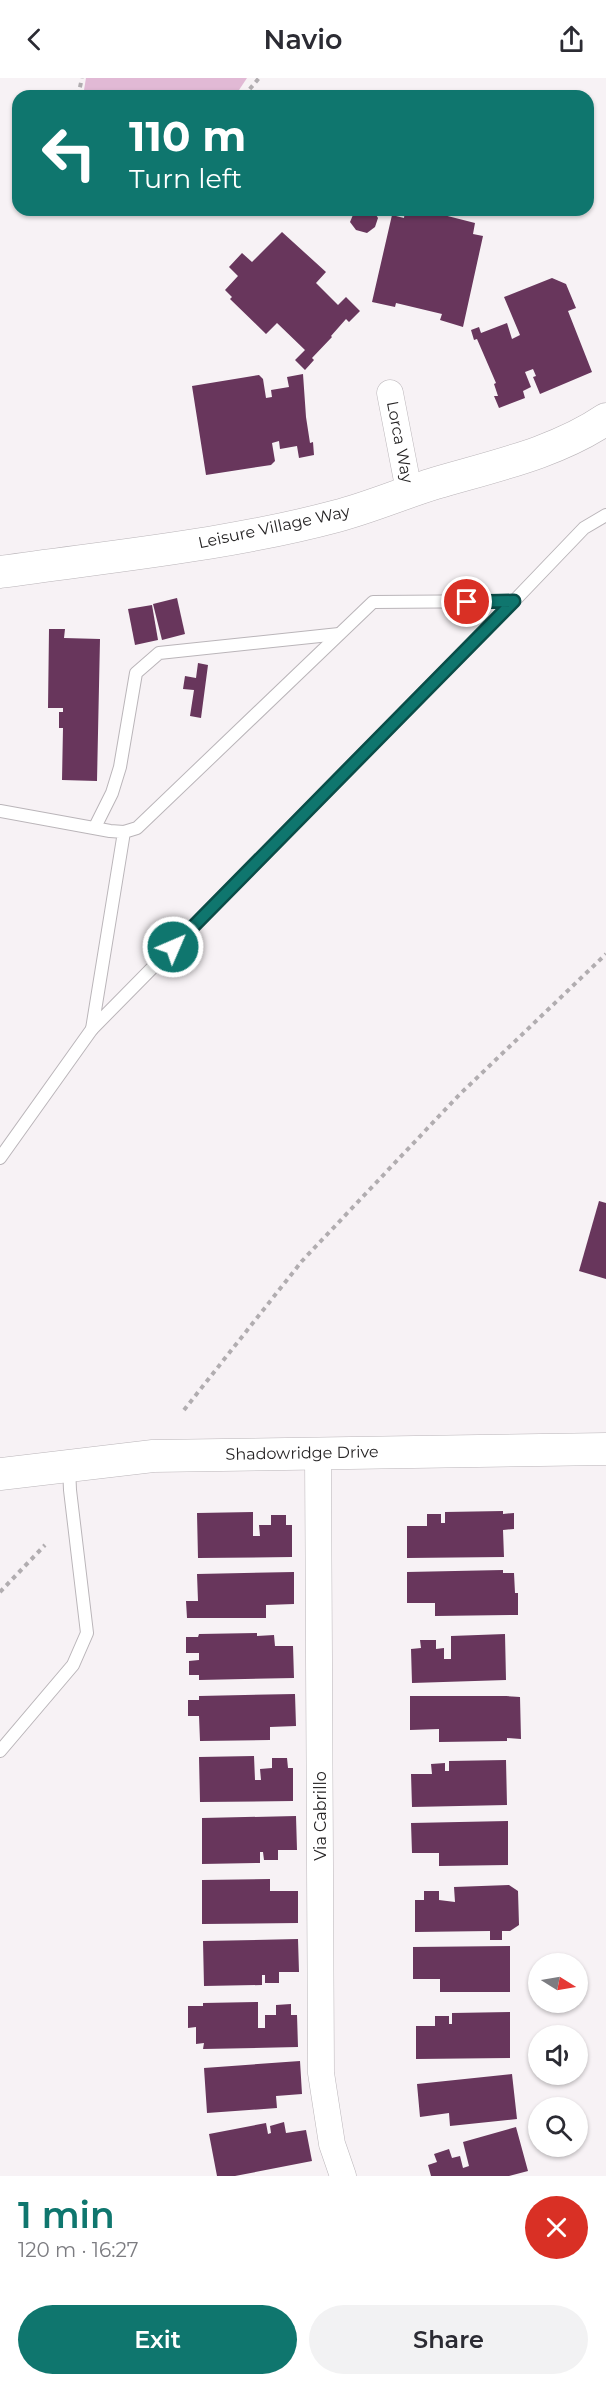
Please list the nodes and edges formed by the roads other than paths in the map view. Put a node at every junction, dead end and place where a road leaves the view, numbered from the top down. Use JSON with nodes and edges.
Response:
{"nodes":[{"id":1,"x":390,"y":393,"type":"dead end"},
{"id":2,"x":606,"y":419,"type":"edge"},
{"id":3,"x":409,"y":491,"type":"junction"},
{"id":4,"x":606,"y":515,"type":"edge"},
{"id":5,"x":0,"y":572,"type":"edge"},
{"id":6,"x":514,"y":601,"type":"junction"},
{"id":7,"x":339,"y":634,"type":"junction"},
{"id":8,"x":0,"y":811,"type":"edge"},
{"id":9,"x":95,"y":827,"type":"junction"},
{"id":10,"x":124,"y":832,"type":"junction"},
{"id":11,"x":92,"y":1029,"type":"junction"},
{"id":12,"x":0,"y":1158,"type":"edge"},
{"id":13,"x":606,"y":1449,"type":"edge"},
{"id":14,"x":318,"y":1453,"type":"junction"},
{"id":15,"x":69,"y":1466,"type":"junction"},
{"id":16,"x":0,"y":1474,"type":"edge"},
{"id":17,"x":0,"y":1752,"type":"edge"},
{"id":18,"x":343,"y":2176,"type":"edge"}],
"edges":[{"from":1,"to":3,"type":"street","name":"Lorca Way"},
{"from":2,"to":3,"type":"street","name":"Leisure Village Way"},
{"from":3,"to":5,"type":"street","name":"Leisure Village Way"},
{"from":4,"to":6,"type":"lane"},
{"from":6,"to":7,"type":"lane"},
{"from":6,"to":11,"type":"lane"},
{"from":7,"to":9,"type":"lane"},
{"from":7,"to":10,"type":"lane"},
{"from":8,"to":9,"type":"lane"},
{"from":9,"to":10,"type":"lane"},
{"from":10,"to":11,"type":"lane"},
{"from":11,"to":12,"type":"lane"},
{"from":13,"to":14,"type":"street","name":"Shadowridge Drive"},
{"from":14,"to":15,"type":"street","name":"Shadowridge Drive"},
{"from":14,"to":18,"type":"street","name":"Via Cabrillo"},
{"from":15,"to":16,"type":"street","name":"Shadowridge Drive"},
{"from":15,"to":17,"type":"lane"}]}
